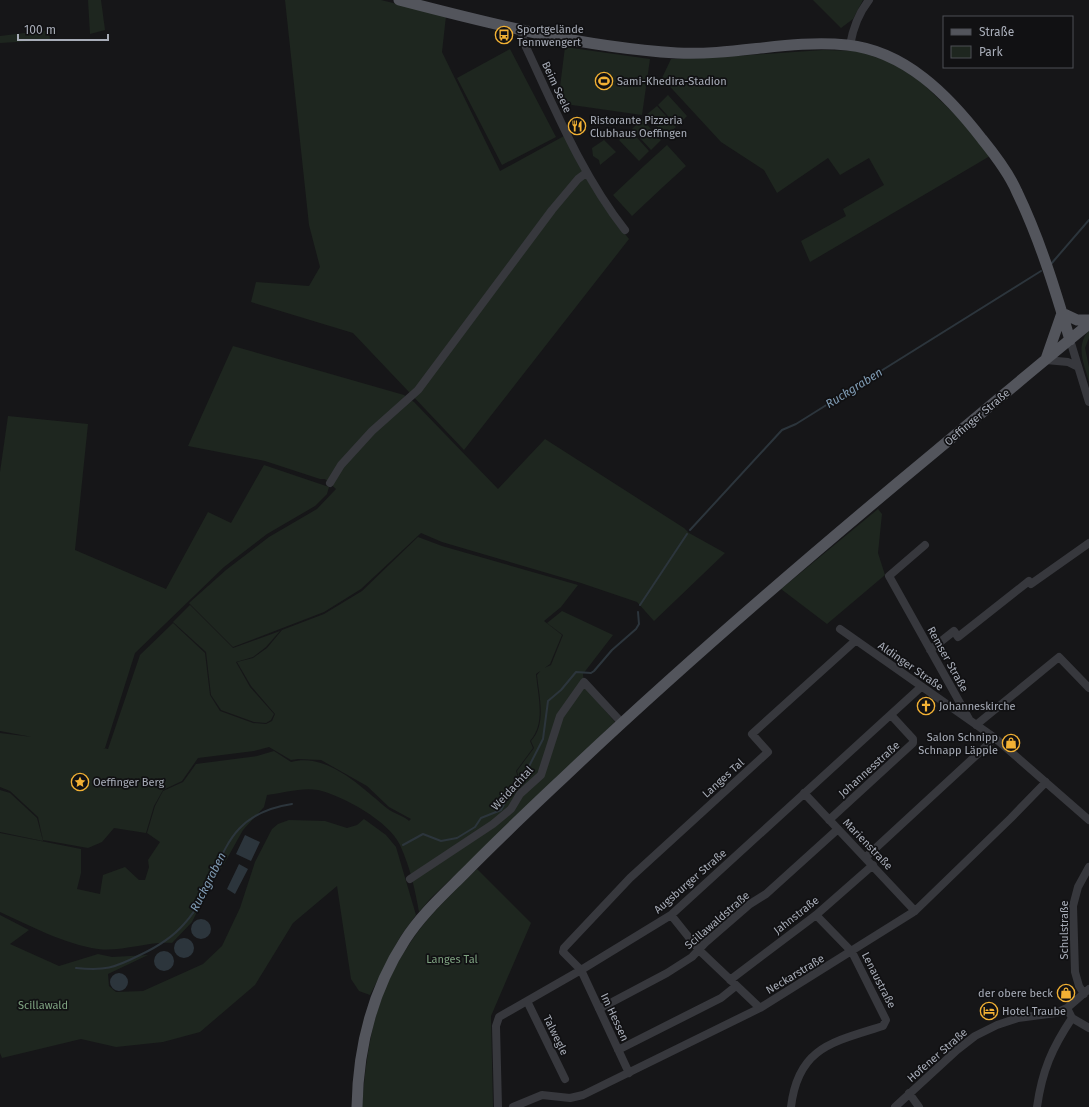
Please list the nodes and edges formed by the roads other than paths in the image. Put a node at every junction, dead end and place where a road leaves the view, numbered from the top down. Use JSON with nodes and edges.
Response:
{"nodes":[{"id":1,"x":399,"y":0,"type":"edge"},
{"id":2,"x":869,"y":0,"type":"edge"},
{"id":3,"x":520,"y":31,"type":"junction"},
{"id":4,"x":850,"y":45,"type":"junction"},
{"id":5,"x":586,"y":173,"type":"junction"},
{"id":6,"x":625,"y":230,"type":"dead end"},
{"id":7,"x":1062,"y":313,"type":"junction"},
{"id":8,"x":1089,"y":320,"type":"edge"},
{"id":9,"x":1089,"y":324,"type":"edge"},
{"id":10,"x":1070,"y":340,"type":"junction"},
{"id":11,"x":1046,"y":360,"type":"junction"},
{"id":12,"x":1078,"y":367,"type":"junction"},
{"id":13,"x":1089,"y":402,"type":"edge"},
{"id":14,"x":330,"y":483,"type":"dead end"},
{"id":15,"x":1089,"y":543,"type":"edge"},
{"id":16,"x":925,"y":545,"type":"dead end"},
{"id":17,"x":840,"y":630,"type":"dead end"},
{"id":18,"x":855,"y":641,"type":"junction"},
{"id":19,"x":930,"y":650,"type":"junction"},
{"id":20,"x":921,"y":687,"type":"junction"},
{"id":21,"x":1089,"y":688,"type":"edge"},
{"id":22,"x":891,"y":714,"type":"junction"},
{"id":23,"x":622,"y":723,"type":"junction"},
{"id":24,"x":973,"y":723,"type":"junction"},
{"id":25,"x":995,"y":738,"type":"junction"},
{"id":26,"x":1046,"y":782,"type":"junction"},
{"id":27,"x":804,"y":793,"type":"junction"},
{"id":28,"x":829,"y":820,"type":"junction"},
{"id":29,"x":1089,"y":820,"type":"edge"},
{"id":30,"x":838,"y":829,"type":"junction"},
{"id":31,"x":866,"y":857,"type":"junction"},
{"id":32,"x":873,"y":865,"type":"junction"},
{"id":33,"x":1089,"y":867,"type":"edge"},
{"id":34,"x":410,"y":879,"type":"dead end"},
{"id":35,"x":915,"y":911,"type":"junction"},
{"id":36,"x":671,"y":915,"type":"junction"},
{"id":37,"x":816,"y":915,"type":"junction"},
{"id":38,"x":699,"y":950,"type":"junction"},
{"id":39,"x":852,"y":952,"type":"junction"},
{"id":40,"x":581,"y":970,"type":"junction"},
{"id":41,"x":733,"y":983,"type":"junction"},
{"id":42,"x":1086,"y":991,"type":"edge"},
{"id":43,"x":527,"y":1001,"type":"junction"},
{"id":44,"x":760,"y":1008,"type":"junction"},
{"id":45,"x":1067,"y":1008,"type":"junction"},
{"id":46,"x":599,"y":1009,"type":"junction"},
{"id":47,"x":1072,"y":1018,"type":"junction"},
{"id":48,"x":1089,"y":1028,"type":"edge"},
{"id":49,"x":618,"y":1050,"type":"junction"},
{"id":50,"x":629,"y":1073,"type":"junction"},
{"id":51,"x":565,"y":1079,"type":"dead end"},
{"id":52,"x":909,"y":1093,"type":"junction"},
{"id":53,"x":357,"y":1107,"type":"edge"},
{"id":54,"x":498,"y":1107,"type":"edge"},
{"id":55,"x":513,"y":1107,"type":"edge"},
{"id":56,"x":791,"y":1107,"type":"edge"},
{"id":57,"x":895,"y":1107,"type":"edge"},
{"id":58,"x":919,"y":1107,"type":"edge"},
{"id":59,"x":1037,"y":1107,"type":"edge"}],
"edges":[{"from":1,"to":3,"type":"main road"},
{"from":2,"to":4,"type":"street"},
{"from":3,"to":4,"type":"main road"},
{"from":3,"to":5,"type":"street","name":"Beim Seele"},
{"from":4,"to":7,"type":"main road"},
{"from":5,"to":6,"type":"street"},
{"from":5,"to":14,"type":"street"},
{"from":7,"to":8,"type":"main road"},
{"from":7,"to":10,"type":"main road"},
{"from":7,"to":11,"type":"main road"},
{"from":9,"to":10,"type":"main road","name":"Oeffinger Straße"},
{"from":10,"to":11,"type":"main road","name":"Oeffinger Straße"},
{"from":10,"to":12,"type":"street"},
{"from":11,"to":12,"type":"street"},
{"from":11,"to":23,"type":"main road","name":"Oeffinger Straße"},
{"from":12,"to":13,"type":"street"},
{"from":15,"to":19,"type":"street"},
{"from":16,"to":19,"type":"street","name":"Remser Straße"},
{"from":17,"to":18,"type":"street","name":"Aldinger Straße"},
{"from":18,"to":20,"type":"street","name":"Aldinger Straße"},
{"from":18,"to":40,"type":"street","name":"Langes Tal"},
{"from":19,"to":24,"type":"street","name":"Remser Straße"},
{"from":20,"to":22,"type":"street","name":"Augsburger Straße"},
{"from":20,"to":24,"type":"street","name":"Aldinger Straße"},
{"from":21,"to":24,"type":"street"},
{"from":22,"to":27,"type":"street","name":"Augsburger Straße"},
{"from":22,"to":28,"type":"street","name":"Johannesstraße"},
{"from":23,"to":34,"type":"street","name":"Weidachtal"},
{"from":23,"to":53,"type":"main road","name":"Oeffinger Straße"},
{"from":24,"to":25,"type":"street","name":"Remser Straße"},
{"from":25,"to":26,"type":"street","name":"Remser Straße"},
{"from":25,"to":31,"type":"street"},
{"from":26,"to":29,"type":"street","name":"Remser Straße"},
{"from":26,"to":35,"type":"street","name":"Neckarstraße"},
{"from":27,"to":28,"type":"street","name":"Marienstraße"},
{"from":27,"to":36,"type":"street","name":"Augsburger Straße"},
{"from":28,"to":30,"type":"street","name":"Marienstraße"},
{"from":30,"to":31,"type":"street","name":"Marienstraße"},
{"from":30,"to":38,"type":"street","name":"Scillawaldstraße"},
{"from":31,"to":32,"type":"street","name":"Marienstraße"},
{"from":32,"to":35,"type":"street","name":"Marienstraße"},
{"from":32,"to":37,"type":"street","name":"Jahnstraße"},
{"from":33,"to":42,"type":"street","name":"Schulstraße"},
{"from":35,"to":39,"type":"street","name":"Neckarstraße"},
{"from":36,"to":38,"type":"street"},
{"from":36,"to":40,"type":"street","name":"Augsburger Straße"},
{"from":37,"to":39,"type":"street","name":"Lenaustraße"},
{"from":37,"to":41,"type":"street","name":"Jahnstraße"},
{"from":38,"to":41,"type":"street"},
{"from":38,"to":46,"type":"street","name":"Scillawaldstraße"},
{"from":39,"to":44,"type":"street","name":"Neckarstraße"},
{"from":39,"to":56,"type":"street","name":"Lenaustraße"},
{"from":40,"to":43,"type":"street","name":"Augsburger Straße"},
{"from":40,"to":46,"type":"street","name":"Im Hessen"},
{"from":41,"to":44,"type":"street"},
{"from":41,"to":49,"type":"street","name":"Jahnstraße"},
{"from":42,"to":45,"type":"street"},
{"from":43,"to":51,"type":"street","name":"Talwegle"},
{"from":43,"to":54,"type":"street","name":"Augsburger Straße"},
{"from":44,"to":50,"type":"street","name":"Neckarstraße"},
{"from":45,"to":47,"type":"street"},
{"from":45,"to":52,"type":"street","name":"Hofener Straße"},
{"from":46,"to":49,"type":"street","name":"Im Hessen"},
{"from":47,"to":48,"type":"street"},
{"from":47,"to":59,"type":"street"},
{"from":49,"to":50,"type":"street","name":"Im Hessen"},
{"from":50,"to":55,"type":"street","name":"Neckarstraße"},
{"from":52,"to":57,"type":"street","name":"Hofener Straße"},
{"from":52,"to":58,"type":"street"}]}
